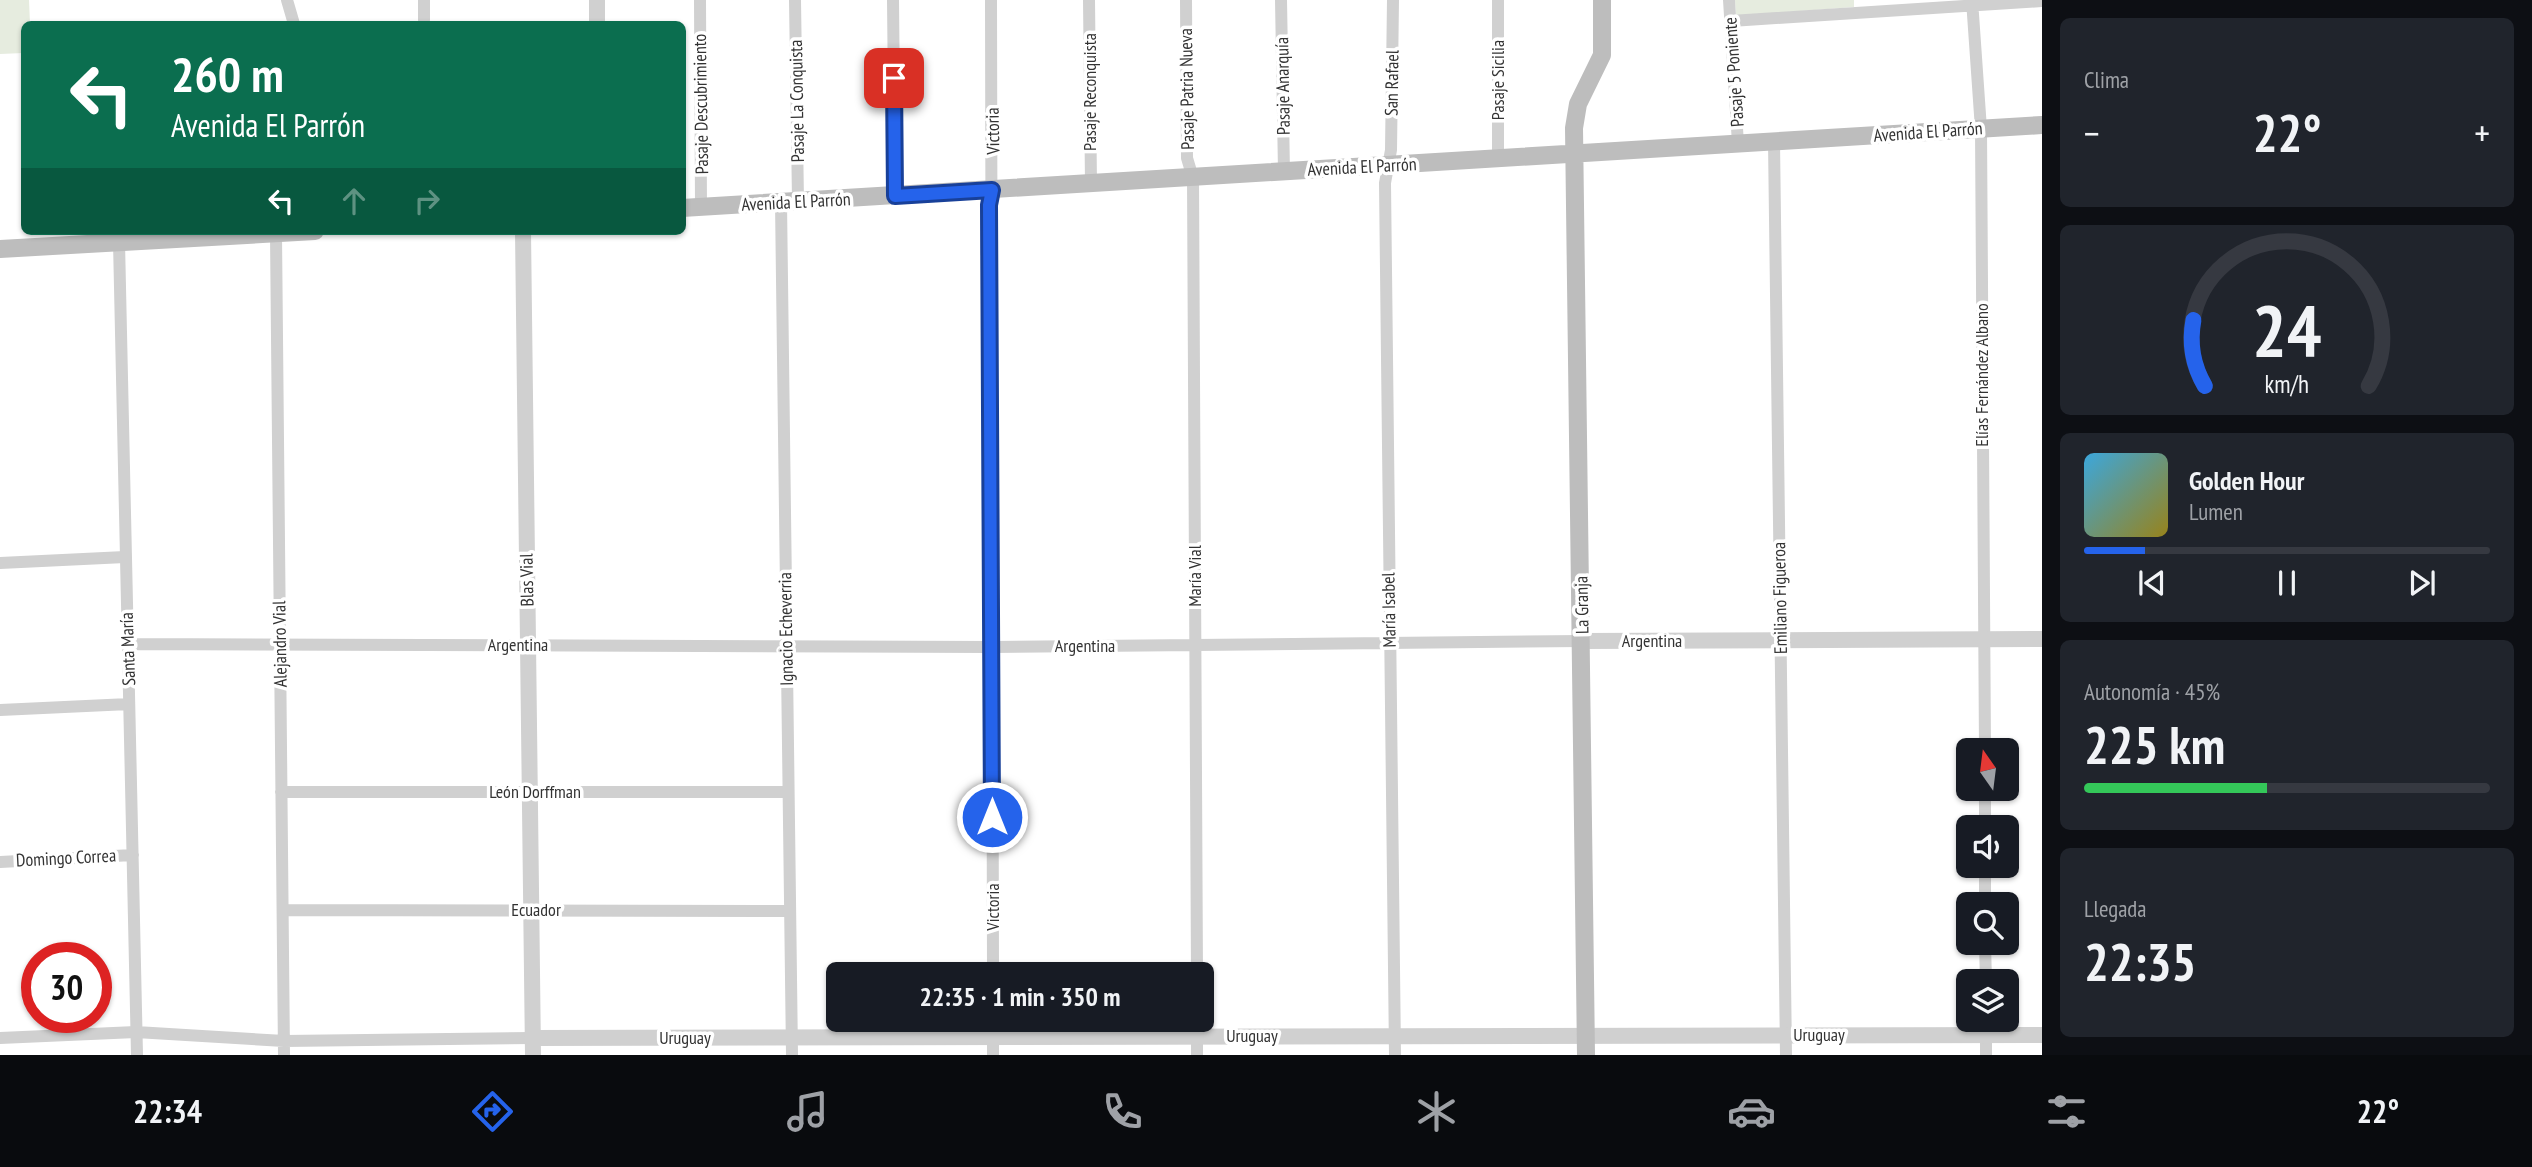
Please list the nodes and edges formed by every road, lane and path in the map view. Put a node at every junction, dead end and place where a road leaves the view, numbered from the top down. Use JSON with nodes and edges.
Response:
{"nodes":[{"id":1,"x":287,"y":0,"type":"edge"},
{"id":2,"x":424,"y":0,"type":"edge"},
{"id":3,"x":597,"y":0,"type":"edge"},
{"id":4,"x":699,"y":0,"type":"edge"},
{"id":5,"x":795,"y":0,"type":"edge"},
{"id":6,"x":893,"y":0,"type":"edge"},
{"id":7,"x":991,"y":0,"type":"edge"},
{"id":8,"x":1089,"y":0,"type":"edge"},
{"id":9,"x":1186,"y":0,"type":"edge"},
{"id":10,"x":1281,"y":0,"type":"edge"},
{"id":11,"x":1392,"y":0,"type":"edge"},
{"id":12,"x":1498,"y":0,"type":"edge"},
{"id":13,"x":1602,"y":0,"type":"edge"},
{"id":14,"x":1729,"y":0,"type":"edge"},
{"id":15,"x":2042,"y":1,"type":"edge"},
{"id":16,"x":1972,"y":3,"type":"edge"},
{"id":17,"x":1861,"y":6,"type":"edge"},
{"id":18,"x":424,"y":20,"type":"dead end"},
{"id":19,"x":293,"y":21,"type":"edge"},
{"id":20,"x":597,"y":21,"type":"edge"},
{"id":21,"x":1731,"y":22,"type":"junction"},
{"id":22,"x":2042,"y":125,"type":"edge"},
{"id":23,"x":1980,"y":129,"type":"junction"},
{"id":24,"x":1774,"y":142,"type":"junction"},
{"id":25,"x":1738,"y":144,"type":"junction"},
{"id":26,"x":1575,"y":155,"type":"junction"},
{"id":27,"x":1498,"y":159,"type":"junction"},
{"id":28,"x":1388,"y":166,"type":"junction"},
{"id":29,"x":1284,"y":172,"type":"junction"},
{"id":30,"x":1193,"y":178,"type":"junction"},
{"id":31,"x":1091,"y":184,"type":"junction"},
{"id":32,"x":992,"y":190,"type":"junction"},
{"id":33,"x":895,"y":196,"type":"junction"},
{"id":34,"x":789,"y":202,"type":"junction"},
{"id":35,"x":701,"y":207,"type":"junction"},
{"id":36,"x":686,"y":208,"type":"edge"},
{"id":37,"x":256,"y":235,"type":"edge"},
{"id":38,"x":276,"y":235,"type":"edge"},
{"id":39,"x":523,"y":235,"type":"edge"},
{"id":40,"x":119,"y":242,"type":"junction"},
{"id":41,"x":0,"y":249,"type":"edge"},
{"id":42,"x":125,"y":556,"type":"junction"},
{"id":43,"x":0,"y":563,"type":"edge"},
{"id":44,"x":2042,"y":639,"type":"edge"},
{"id":45,"x":1780,"y":640,"type":"junction"},
{"id":46,"x":1984,"y":640,"type":"junction"},
{"id":47,"x":1583,"y":641,"type":"junction"},
{"id":48,"x":1389,"y":643,"type":"junction"},
{"id":49,"x":128,"y":644,"type":"junction"},
{"id":50,"x":280,"y":645,"type":"junction"},
{"id":51,"x":528,"y":645,"type":"junction"},
{"id":52,"x":1196,"y":645,"type":"junction"},
{"id":53,"x":786,"y":646,"type":"junction"},
{"id":54,"x":992,"y":647,"type":"junction"},
{"id":55,"x":129,"y":704,"type":"junction"},
{"id":56,"x":0,"y":710,"type":"edge"},
{"id":57,"x":1985,"y":738,"type":"edge"},
{"id":58,"x":281,"y":792,"type":"junction"},
{"id":59,"x":530,"y":792,"type":"junction"},
{"id":60,"x":788,"y":792,"type":"junction"},
{"id":61,"x":133,"y":855,"type":"junction"},
{"id":62,"x":0,"y":862,"type":"edge"},
{"id":63,"x":283,"y":910,"type":"junction"},
{"id":64,"x":531,"y":910,"type":"junction"},
{"id":65,"x":790,"y":911,"type":"junction"},
{"id":66,"x":993,"y":962,"type":"edge"},
{"id":67,"x":1197,"y":962,"type":"edge"},
{"id":68,"x":1956,"y":1028,"type":"edge"},
{"id":69,"x":1214,"y":1029,"type":"edge"},
{"id":70,"x":2019,"y":1031,"type":"edge"},
{"id":71,"x":136,"y":1032,"type":"junction"},
{"id":72,"x":918,"y":1032,"type":"edge"},
{"id":73,"x":993,"y":1032,"type":"edge"},
{"id":74,"x":1197,"y":1032,"type":"edge"},
{"id":75,"x":1986,"y":1032,"type":"edge"},
{"id":76,"x":2042,"y":1034,"type":"edge"},
{"id":77,"x":1395,"y":1035,"type":"junction"},
{"id":78,"x":1586,"y":1035,"type":"junction"},
{"id":79,"x":1786,"y":1035,"type":"junction"},
{"id":80,"x":792,"y":1037,"type":"junction"},
{"id":81,"x":0,"y":1038,"type":"edge"},
{"id":82,"x":533,"y":1038,"type":"junction"},
{"id":83,"x":284,"y":1041,"type":"junction"},
{"id":84,"x":137,"y":1055,"type":"edge"},
{"id":85,"x":284,"y":1055,"type":"edge"},
{"id":86,"x":533,"y":1055,"type":"edge"},
{"id":87,"x":792,"y":1055,"type":"edge"},
{"id":88,"x":993,"y":1055,"type":"edge"},
{"id":89,"x":1197,"y":1055,"type":"edge"},
{"id":90,"x":1395,"y":1055,"type":"edge"},
{"id":91,"x":1586,"y":1055,"type":"edge"},
{"id":92,"x":1786,"y":1055,"type":"edge"},
{"id":93,"x":1986,"y":1055,"type":"edge"}],
"edges":[{"from":1,"to":19,"type":"street"},
{"from":2,"to":18,"type":"street"},
{"from":3,"to":20,"type":"street"},
{"from":4,"to":35,"type":"street","name":"Pasaje Descubrimiento"},
{"from":5,"to":34,"type":"street","name":"Pasaje La Conquista"},
{"from":6,"to":33,"type":"street"},
{"from":7,"to":32,"type":"street","name":"Victoria"},
{"from":8,"to":31,"type":"street","name":"Pasaje Reconquista"},
{"from":9,"to":30,"type":"street","name":"Pasaje Patria Nueva"},
{"from":10,"to":29,"type":"street","name":"Pasaje Anarquía"},
{"from":11,"to":28,"type":"street","name":"San Rafael"},
{"from":12,"to":27,"type":"street","name":"Pasaje Sicilia"},
{"from":13,"to":26,"type":"main road","name":"La Granja"},
{"from":14,"to":21,"type":"street","name":"Pasaje 5 Poniente"},
{"from":15,"to":16,"type":"street"},
{"from":16,"to":17,"type":"street"},
{"from":16,"to":23,"type":"street","name":"Elías Fernández Albano"},
{"from":17,"to":21,"type":"street"},
{"from":21,"to":25,"type":"street","name":"Pasaje 5 Poniente"},
{"from":22,"to":23,"type":"main road","name":"Avenida El Parrón"},
{"from":23,"to":24,"type":"main road","name":"Avenida El Parrón"},
{"from":23,"to":46,"type":"street","name":"Elías Fernández Albano"},
{"from":24,"to":25,"type":"main road","name":"Avenida El Parrón"},
{"from":24,"to":45,"type":"street","name":"Emiliano Figueroa"},
{"from":25,"to":26,"type":"main road","name":"Avenida El Parrón"},
{"from":26,"to":27,"type":"main road","name":"Avenida El Parrón"},
{"from":26,"to":47,"type":"main road","name":"La Granja"},
{"from":27,"to":28,"type":"main road","name":"Avenida El Parrón"},
{"from":28,"to":29,"type":"main road","name":"Avenida El Parrón"},
{"from":28,"to":48,"type":"street","name":"María Isabel"},
{"from":29,"to":30,"type":"main road","name":"Avenida El Parrón"},
{"from":30,"to":31,"type":"main road","name":"Avenida El Parrón"},
{"from":30,"to":52,"type":"street","name":"María Vial"},
{"from":31,"to":32,"type":"main road","name":"Avenida El Parrón"},
{"from":32,"to":33,"type":"main road","name":"Avenida El Parrón"},
{"from":32,"to":54,"type":"street","name":"Victoria"},
{"from":33,"to":34,"type":"main road","name":"Avenida El Parrón"},
{"from":34,"to":35,"type":"main road","name":"Avenida El Parrón"},
{"from":34,"to":53,"type":"street","name":"Ignacio Echeverria"},
{"from":35,"to":36,"type":"main road","name":"Avenida El Parrón"},
{"from":37,"to":40,"type":"main road"},
{"from":38,"to":50,"type":"street","name":"Alejandro Vial"},
{"from":39,"to":51,"type":"street","name":"Blas Vial"},
{"from":40,"to":41,"type":"main road"},
{"from":40,"to":42,"type":"street","name":"Santa María"},
{"from":42,"to":43,"type":"street"},
{"from":42,"to":49,"type":"street","name":"Santa María"},
{"from":44,"to":46,"type":"street","name":"Argentina"},
{"from":45,"to":46,"type":"street","name":"Argentina"},
{"from":45,"to":47,"type":"street","name":"Argentina"},
{"from":45,"to":79,"type":"street","name":"Emiliano Figueroa"},
{"from":46,"to":57,"type":"street","name":"Elías Fernández Albano"},
{"from":47,"to":48,"type":"street","name":"Argentina"},
{"from":47,"to":78,"type":"main road","name":"La Granja"},
{"from":48,"to":52,"type":"street","name":"Argentina"},
{"from":48,"to":77,"type":"street","name":"María Isabel"},
{"from":49,"to":50,"type":"street","name":"Argentina"},
{"from":49,"to":55,"type":"street","name":"Santa María"},
{"from":50,"to":51,"type":"street","name":"Argentina"},
{"from":50,"to":58,"type":"street","name":"Alejandro Vial"},
{"from":51,"to":53,"type":"street","name":"Argentina"},
{"from":51,"to":59,"type":"street","name":"Blas Vial"},
{"from":52,"to":54,"type":"street","name":"Argentina"},
{"from":52,"to":67,"type":"street","name":"María Vial"},
{"from":53,"to":54,"type":"street","name":"Argentina"},
{"from":53,"to":60,"type":"street","name":"Ignacio Echeverria"},
{"from":54,"to":66,"type":"street","name":"Victoria"},
{"from":55,"to":56,"type":"street"},
{"from":55,"to":61,"type":"street","name":"Santa María"},
{"from":58,"to":59,"type":"street","name":"León Dorffman"},
{"from":58,"to":63,"type":"street","name":"Alejandro Vial"},
{"from":59,"to":60,"type":"street","name":"León Dorffman"},
{"from":59,"to":64,"type":"street","name":"Blas Vial"},
{"from":60,"to":65,"type":"street","name":"Ignacio Echeverria"},
{"from":61,"to":62,"type":"street","name":"Domingo Correa"},
{"from":61,"to":71,"type":"street","name":"Santa María"},
{"from":63,"to":64,"type":"street","name":"Ecuador"},
{"from":63,"to":83,"type":"street","name":"Alejandro Vial"},
{"from":64,"to":65,"type":"street","name":"Ecuador"},
{"from":64,"to":82,"type":"street","name":"Blas Vial"},
{"from":65,"to":80,"type":"street","name":"Ignacio Echeverria"},
{"from":68,"to":79,"type":"street","name":"Uruguay"},
{"from":69,"to":77,"type":"street","name":"Uruguay"},
{"from":70,"to":76,"type":"street","name":"Uruguay"},
{"from":71,"to":81,"type":"street","name":"Uruguay"},
{"from":71,"to":83,"type":"street","name":"Uruguay"},
{"from":71,"to":84,"type":"street","name":"Santa María"},
{"from":72,"to":80,"type":"street","name":"Uruguay"},
{"from":73,"to":88,"type":"street"},
{"from":74,"to":89,"type":"street"},
{"from":75,"to":93,"type":"street"},
{"from":77,"to":78,"type":"street","name":"Uruguay"},
{"from":77,"to":90,"type":"street","name":"María Isabel"},
{"from":78,"to":79,"type":"street","name":"Uruguay"},
{"from":78,"to":91,"type":"main road","name":"La Granja"},
{"from":79,"to":92,"type":"street","name":"Emiliano Figueroa"},
{"from":80,"to":82,"type":"street","name":"Uruguay"},
{"from":80,"to":87,"type":"street","name":"Ignacio Echeverria"},
{"from":82,"to":83,"type":"street","name":"Uruguay"},
{"from":82,"to":86,"type":"street","name":"Blas Vial"},
{"from":83,"to":85,"type":"street","name":"Alejandro Vial"}]}
